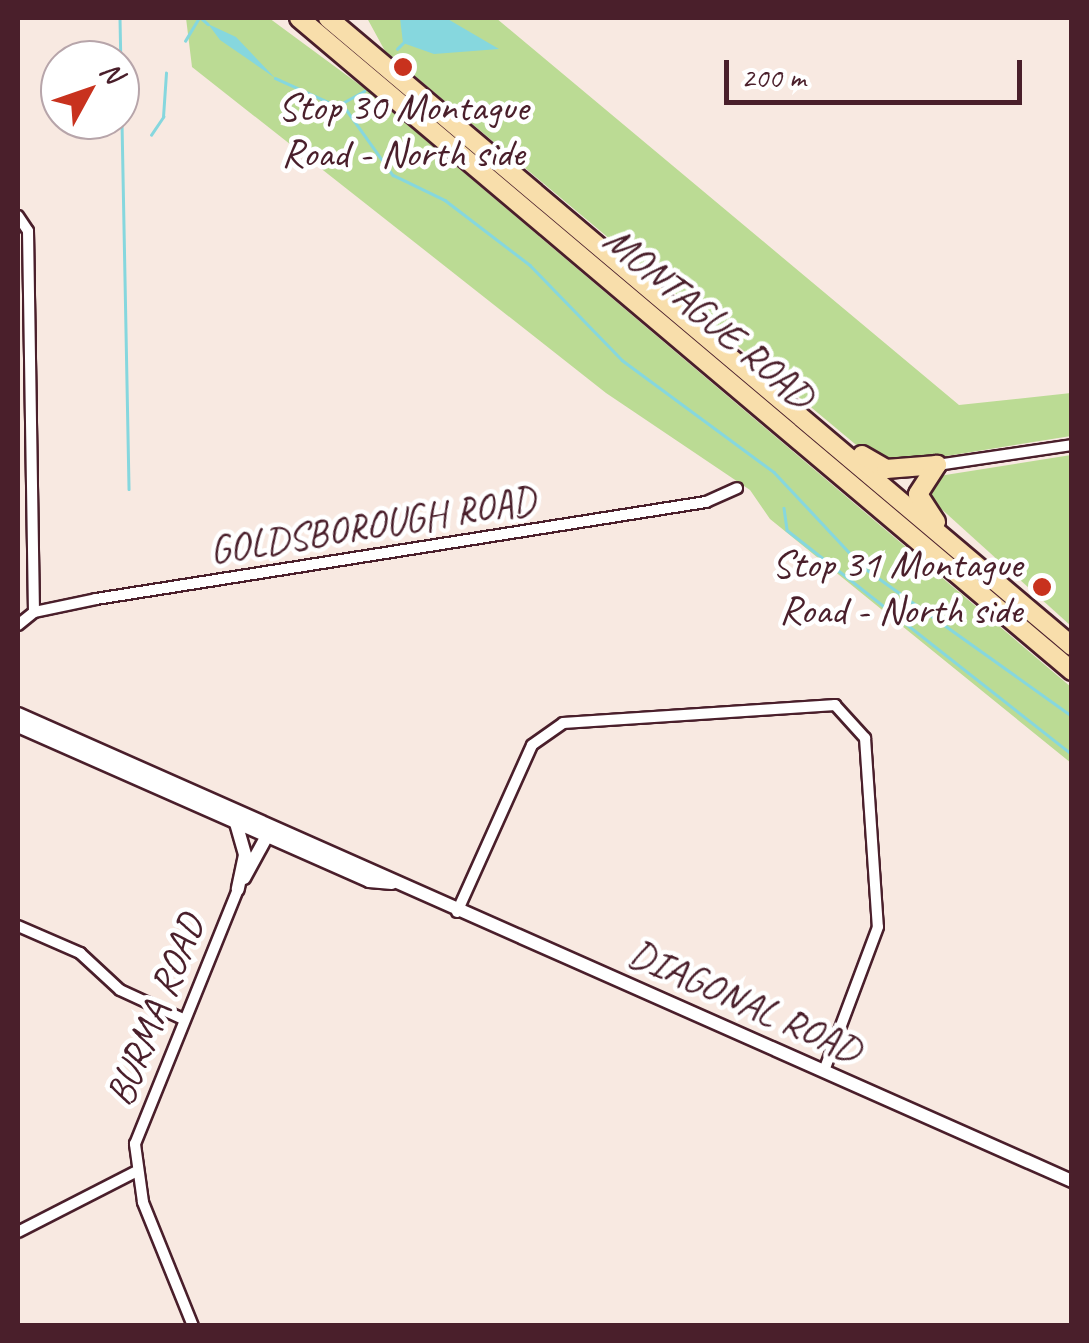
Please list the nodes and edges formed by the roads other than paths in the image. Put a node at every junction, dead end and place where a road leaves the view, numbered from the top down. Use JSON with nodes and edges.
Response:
{"nodes":[{"id":1,"x":299,"y":18,"type":"edge"},
{"id":2,"x":319,"y":18,"type":"edge"},
{"id":3,"x":329,"y":18,"type":"edge"},
{"id":4,"x":358,"y":18,"type":"edge"},
{"id":5,"x":360,"y":43,"type":"junction"},
{"id":6,"x":399,"y":100,"type":"junction"},
{"id":7,"x":18,"y":216,"type":"edge"},
{"id":8,"x":795,"y":412,"type":"junction"},
{"id":9,"x":1072,"y":445,"type":"edge"},
{"id":10,"x":937,"y":465,"type":"junction"},
{"id":11,"x":738,"y":488,"type":"dead end"},
{"id":12,"x":963,"y":554,"type":"junction"},
{"id":13,"x":34,"y":612,"type":"junction"},
{"id":14,"x":18,"y":625,"type":"edge"},
{"id":15,"x":1072,"y":646,"type":"edge"},
{"id":16,"x":1072,"y":671,"type":"edge"},
{"id":17,"x":18,"y":714,"type":"edge"},
{"id":18,"x":18,"y":726,"type":"edge"},
{"id":19,"x":246,"y":812,"type":"junction"},
{"id":20,"x":236,"y":823,"type":"junction"},
{"id":21,"x":266,"y":836,"type":"junction"},
{"id":22,"x":392,"y":883,"type":"junction"},
{"id":23,"x":238,"y":889,"type":"junction"},
{"id":24,"x":457,"y":912,"type":"junction"},
{"id":25,"x":18,"y":926,"type":"edge"},
{"id":26,"x":181,"y":1018,"type":"junction"},
{"id":27,"x":824,"y":1071,"type":"junction"},
{"id":28,"x":134,"y":1172,"type":"junction"},
{"id":29,"x":1072,"y":1181,"type":"edge"},
{"id":30,"x":18,"y":1232,"type":"edge"},
{"id":31,"x":193,"y":1326,"type":"edge"}],
"edges":[{"from":1,"to":6,"type":"main road","name":"MONTAGUE ROAD"},
{"from":2,"to":3,"type":"main road"},
{"from":3,"to":5,"type":"main road","name":"MONTAGUE ROAD"},
{"from":3,"to":6,"type":"main road"},
{"from":4,"to":5,"type":"main road"},
{"from":5,"to":8,"type":"main road","name":"MONTAGUE ROAD"},
{"from":6,"to":16,"type":"main road","name":"MONTAGUE ROAD"},
{"from":7,"to":13,"type":"street"},
{"from":8,"to":10,"type":"main road"},
{"from":8,"to":12,"type":"main road","name":"MONTAGUE ROAD"},
{"from":9,"to":10,"type":"street"},
{"from":10,"to":12,"type":"main road"},
{"from":11,"to":13,"type":"street","name":"GOLDSBOROUGH ROAD"},
{"from":12,"to":15,"type":"main road","name":"MONTAGUE ROAD"},
{"from":13,"to":14,"type":"street","name":"GOLDSBOROUGH ROAD"},
{"from":17,"to":19,"type":"street","name":"DIAGONAL ROAD"},
{"from":18,"to":20,"type":"street","name":"DIAGONAL ROAD"},
{"from":19,"to":21,"type":"street"},
{"from":19,"to":22,"type":"street","name":"DIAGONAL ROAD"},
{"from":20,"to":21,"type":"street","name":"DIAGONAL ROAD"},
{"from":20,"to":23,"type":"street"},
{"from":21,"to":22,"type":"street","name":"DIAGONAL ROAD"},
{"from":21,"to":23,"type":"street"},
{"from":22,"to":24,"type":"street","name":"DIAGONAL ROAD"},
{"from":23,"to":26,"type":"street","name":"BURMA ROAD"},
{"from":24,"to":27,"type":"street","name":"DIAGONAL ROAD"},
{"from":24,"to":27,"type":"street"},
{"from":25,"to":26,"type":"street"},
{"from":26,"to":28,"type":"street","name":"BURMA ROAD"},
{"from":27,"to":29,"type":"street","name":"DIAGONAL ROAD"},
{"from":28,"to":30,"type":"street"},
{"from":28,"to":31,"type":"street","name":"BURMA ROAD"}]}
